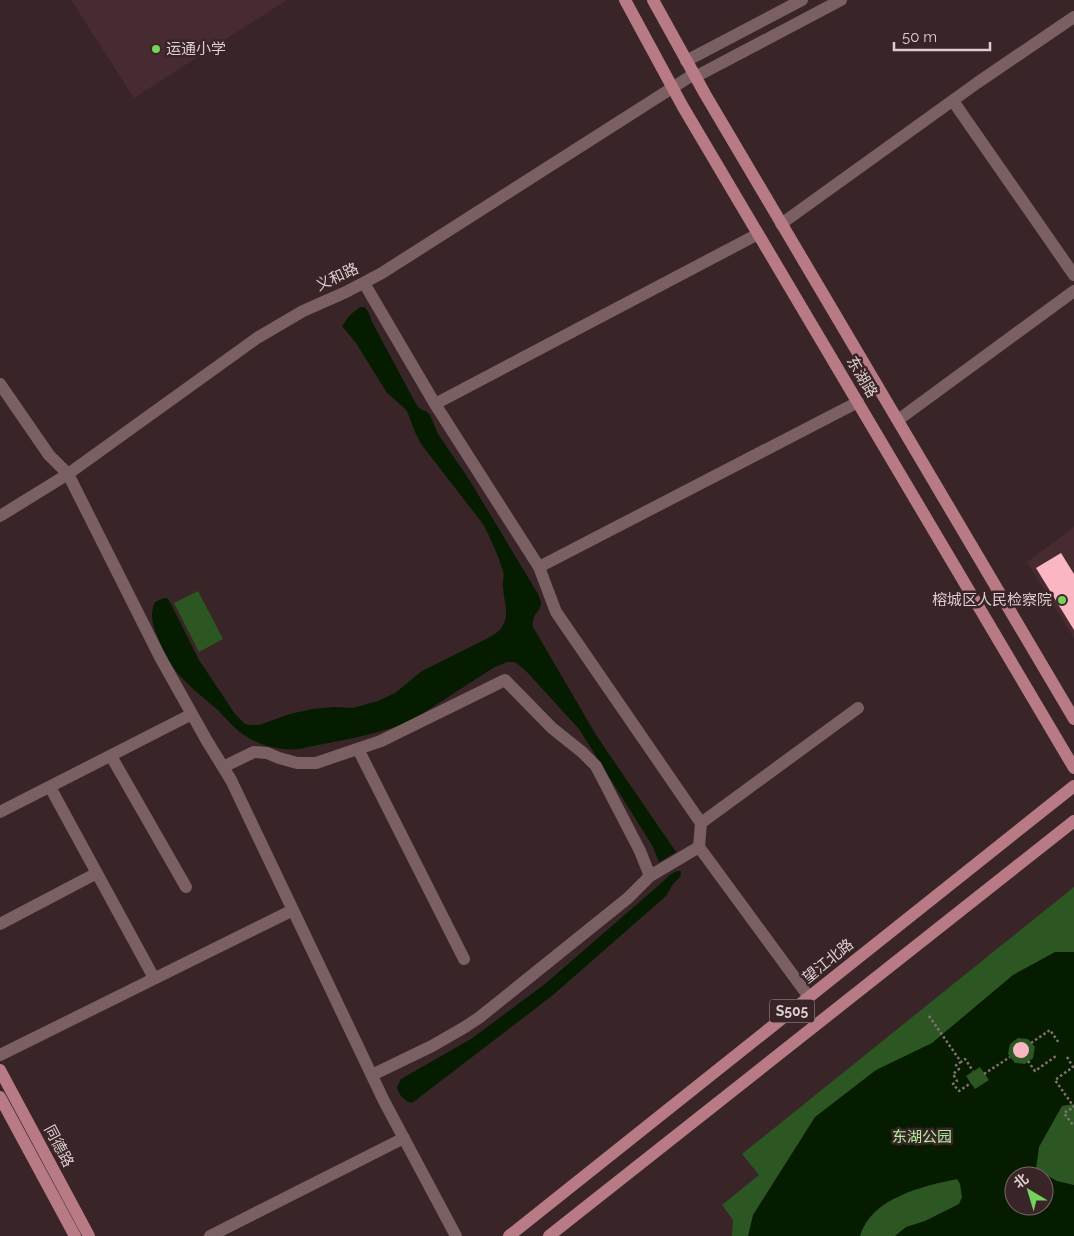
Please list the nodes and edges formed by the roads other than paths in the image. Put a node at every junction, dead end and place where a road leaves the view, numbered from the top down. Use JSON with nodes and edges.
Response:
{"nodes":[{"id":1,"x":625,"y":0,"type":"edge"},
{"id":2,"x":653,"y":0,"type":"edge"},
{"id":3,"x":802,"y":0,"type":"edge"},
{"id":4,"x":841,"y":0,"type":"edge"},
{"id":5,"x":1074,"y":17,"type":"edge"},
{"id":6,"x":686,"y":60,"type":"junction"},
{"id":7,"x":695,"y":75,"type":"junction"},
{"id":8,"x":673,"y":88,"type":"junction"},
{"id":9,"x":953,"y":101,"type":"junction"},
{"id":10,"x":782,"y":224,"type":"junction"},
{"id":11,"x":758,"y":234,"type":"junction"},
{"id":12,"x":1074,"y":275,"type":"edge"},
{"id":13,"x":364,"y":283,"type":"junction"},
{"id":14,"x":1074,"y":290,"type":"edge"},
{"id":15,"x":0,"y":384,"type":"edge"},
{"id":16,"x":858,"y":402,"type":"junction"},
{"id":17,"x":435,"y":404,"type":"junction"},
{"id":18,"x":898,"y":420,"type":"junction"},
{"id":19,"x":68,"y":474,"type":"junction"},
{"id":20,"x":0,"y":516,"type":"edge"},
{"id":21,"x":539,"y":567,"type":"junction"},
{"id":22,"x":858,"y":708,"type":"dead end"},
{"id":23,"x":192,"y":714,"type":"junction"},
{"id":24,"x":1074,"y":719,"type":"edge"},
{"id":25,"x":358,"y":749,"type":"junction"},
{"id":26,"x":111,"y":756,"type":"junction"},
{"id":27,"x":223,"y":767,"type":"junction"},
{"id":28,"x":1074,"y":768,"type":"edge"},
{"id":29,"x":1074,"y":786,"type":"edge"},
{"id":30,"x":50,"y":787,"type":"junction"},
{"id":31,"x":0,"y":812,"type":"edge"},
{"id":32,"x":1074,"y":821,"type":"edge"},
{"id":33,"x":701,"y":823,"type":"junction"},
{"id":34,"x":699,"y":847,"type":"junction"},
{"id":35,"x":97,"y":873,"type":"junction"},
{"id":36,"x":650,"y":876,"type":"junction"},
{"id":37,"x":186,"y":887,"type":"dead end"},
{"id":38,"x":293,"y":910,"type":"junction"},
{"id":39,"x":0,"y":924,"type":"edge"},
{"id":40,"x":464,"y":958,"type":"dead end"},
{"id":41,"x":154,"y":978,"type":"junction"},
{"id":42,"x":809,"y":997,"type":"junction"},
{"id":43,"x":0,"y":1055,"type":"edge"},
{"id":44,"x":0,"y":1070,"type":"edge"},
{"id":45,"x":372,"y":1075,"type":"junction"},
{"id":46,"x":0,"y":1097,"type":"edge"},
{"id":47,"x":404,"y":1138,"type":"junction"},
{"id":48,"x":75,"y":1236,"type":"edge"},
{"id":49,"x":89,"y":1236,"type":"edge"},
{"id":50,"x":210,"y":1236,"type":"edge"},
{"id":51,"x":456,"y":1236,"type":"edge"},
{"id":52,"x":509,"y":1236,"type":"edge"},
{"id":53,"x":549,"y":1236,"type":"edge"}],
"edges":[{"from":1,"to":8,"type":"main road","name":"东湖路"},
{"from":2,"to":6,"type":"main road","name":"东湖路"},
{"from":3,"to":6,"type":"street"},
{"from":4,"to":7,"type":"street","name":"义和路"},
{"from":5,"to":9,"type":"street"},
{"from":6,"to":7,"type":"main road","name":"东湖路"},
{"from":7,"to":8,"type":"street","name":"义和路"},
{"from":7,"to":10,"type":"main road","name":"东湖路"},
{"from":8,"to":11,"type":"main road","name":"东湖路"},
{"from":8,"to":13,"type":"street","name":"义和路"},
{"from":9,"to":10,"type":"street"},
{"from":9,"to":12,"type":"street"},
{"from":10,"to":18,"type":"main road","name":"东湖路"},
{"from":11,"to":16,"type":"main road","name":"东湖路"},
{"from":11,"to":17,"type":"street"},
{"from":13,"to":17,"type":"street"},
{"from":13,"to":19,"type":"street","name":"义和路"},
{"from":14,"to":18,"type":"street"},
{"from":15,"to":19,"type":"street"},
{"from":16,"to":21,"type":"street"},
{"from":16,"to":28,"type":"main road","name":"东湖路"},
{"from":17,"to":21,"type":"street"},
{"from":18,"to":24,"type":"main road","name":"东湖路"},
{"from":19,"to":20,"type":"street","name":"义和路"},
{"from":19,"to":23,"type":"street"},
{"from":21,"to":33,"type":"street"},
{"from":22,"to":33,"type":"street"},
{"from":23,"to":26,"type":"street"},
{"from":23,"to":27,"type":"street"},
{"from":25,"to":27,"type":"street"},
{"from":25,"to":36,"type":"street"},
{"from":25,"to":40,"type":"street"},
{"from":26,"to":30,"type":"street"},
{"from":26,"to":37,"type":"street"},
{"from":27,"to":38,"type":"street"},
{"from":29,"to":42,"type":"main road","name":"望江北路","number":"S505"},
{"from":30,"to":31,"type":"street"},
{"from":30,"to":35,"type":"street"},
{"from":32,"to":53,"type":"main road","number":"S505"},
{"from":33,"to":34,"type":"street"},
{"from":34,"to":36,"type":"street"},
{"from":34,"to":42,"type":"street"},
{"from":35,"to":39,"type":"street"},
{"from":35,"to":41,"type":"street"},
{"from":36,"to":45,"type":"street"},
{"from":38,"to":41,"type":"street"},
{"from":38,"to":45,"type":"street"},
{"from":41,"to":43,"type":"street"},
{"from":42,"to":52,"type":"main road","name":"望江北路","number":"S505"},
{"from":44,"to":49,"type":"main road","name":"同德路"},
{"from":45,"to":47,"type":"street"},
{"from":46,"to":48,"type":"main road","name":"同德路"},
{"from":47,"to":50,"type":"street"},
{"from":47,"to":51,"type":"street"}]}
